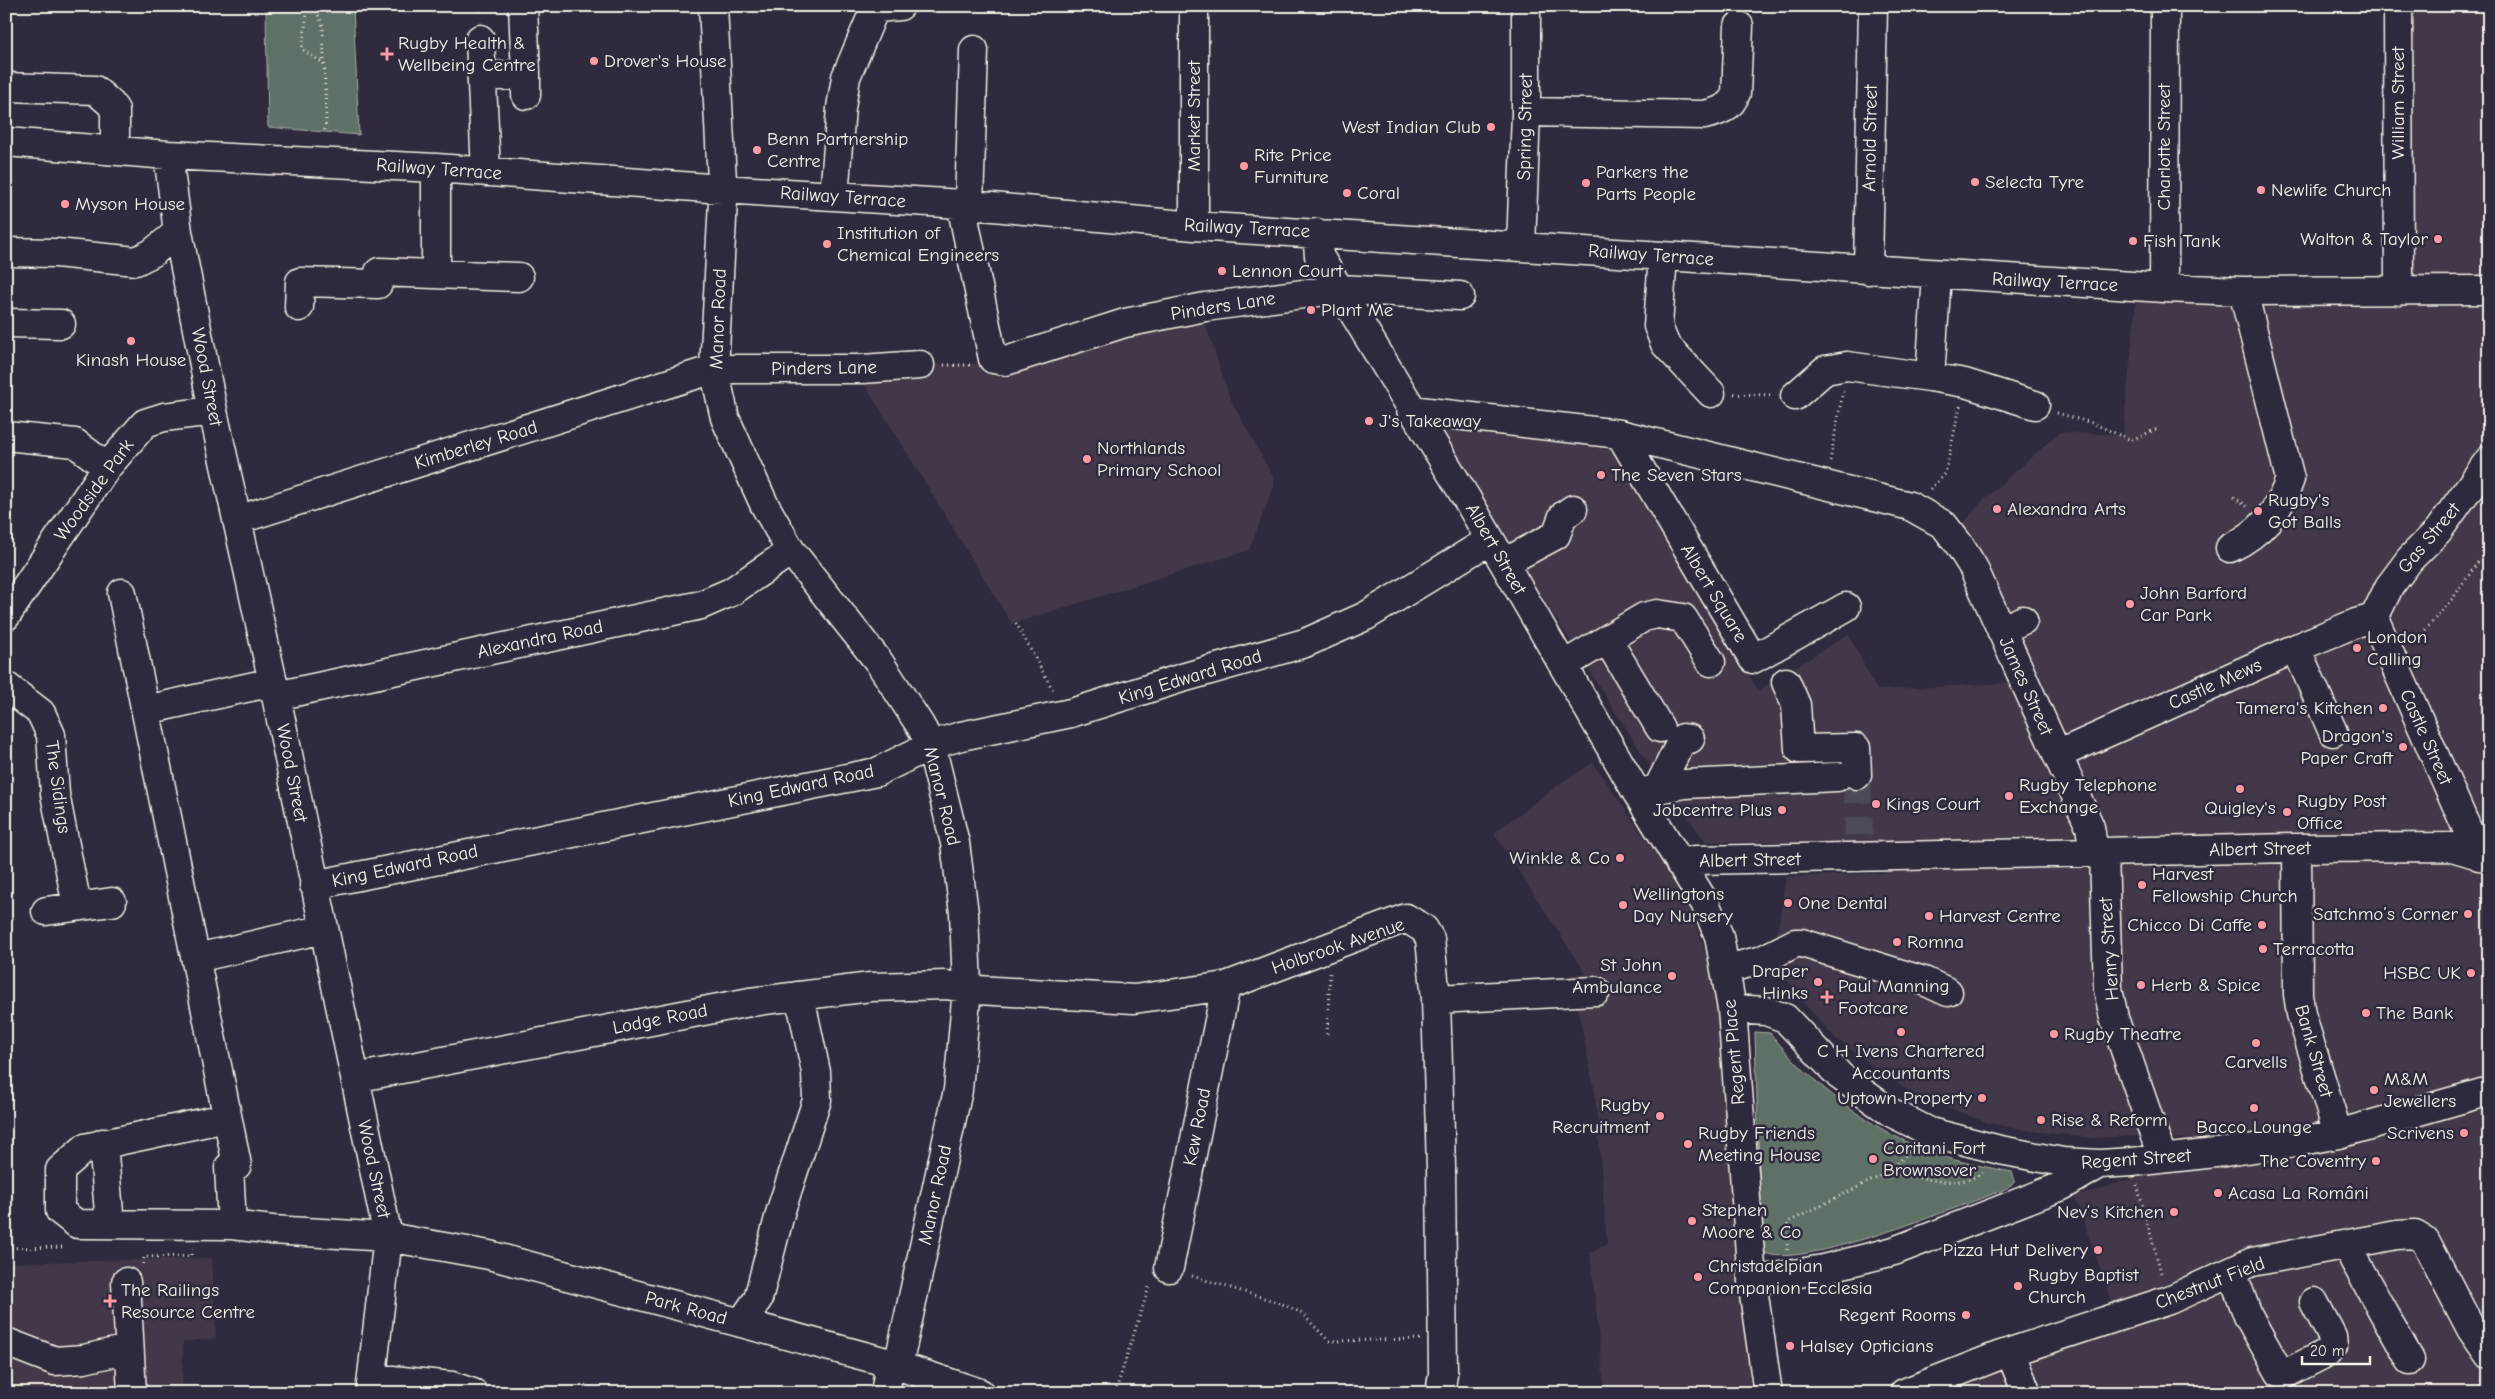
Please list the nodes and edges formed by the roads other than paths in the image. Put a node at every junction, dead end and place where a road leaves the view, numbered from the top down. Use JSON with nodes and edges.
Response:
{"nodes":[{"id":1,"x":523,"y":6,"type":"edge"},
{"id":2,"x":713,"y":6,"type":"edge"},
{"id":3,"x":1194,"y":6,"type":"edge"},
{"id":4,"x":1526,"y":6,"type":"edge"},
{"id":5,"x":1873,"y":6,"type":"edge"},
{"id":6,"x":2164,"y":6,"type":"edge"},
{"id":7,"x":2398,"y":6,"type":"edge"},
{"id":8,"x":884,"y":7,"type":"edge"},
{"id":9,"x":1739,"y":26,"type":"dead end"},
{"id":10,"x":480,"y":39,"type":"dead end"},
{"id":11,"x":974,"y":50,"type":"dead end"},
{"id":12,"x":483,"y":77,"type":"junction"},
{"id":13,"x":6,"y":87,"type":"edge"},
{"id":14,"x":1526,"y":112,"type":"junction"},
{"id":15,"x":6,"y":142,"type":"edge"},
{"id":16,"x":114,"y":150,"type":"junction"},
{"id":17,"x":168,"y":155,"type":"junction"},
{"id":18,"x":436,"y":168,"type":"junction"},
{"id":19,"x":486,"y":172,"type":"junction"},
{"id":20,"x":722,"y":189,"type":"junction"},
{"id":21,"x":834,"y":196,"type":"junction"},
{"id":22,"x":965,"y":204,"type":"junction"},
{"id":23,"x":1194,"y":226,"type":"junction"},
{"id":24,"x":178,"y":232,"type":"junction"},
{"id":25,"x":1317,"y":232,"type":"junction"},
{"id":26,"x":1521,"y":247,"type":"junction"},
{"id":27,"x":6,"y":252,"type":"edge"},
{"id":28,"x":1663,"y":256,"type":"junction"},
{"id":29,"x":1868,"y":270,"type":"junction"},
{"id":30,"x":436,"y":274,"type":"junction"},
{"id":31,"x":1937,"y":275,"type":"junction"},
{"id":32,"x":519,"y":277,"type":"dead end"},
{"id":33,"x":2164,"y":288,"type":"junction"},
{"id":34,"x":1341,"y":289,"type":"junction"},
{"id":35,"x":2489,"y":290,"type":"edge"},
{"id":36,"x":2243,"y":291,"type":"junction"},
{"id":37,"x":2399,"y":291,"type":"junction"},
{"id":38,"x":1460,"y":296,"type":"dead end"},
{"id":39,"x":299,"y":307,"type":"dead end"},
{"id":40,"x":6,"y":323,"type":"edge"},
{"id":41,"x":61,"y":324,"type":"dead end"},
{"id":42,"x":920,"y":365,"type":"road end"},
{"id":43,"x":714,"y":369,"type":"junction"},
{"id":44,"x":1930,"y":377,"type":"junction"},
{"id":45,"x":1711,"y":393,"type":"road end"},
{"id":46,"x":1795,"y":396,"type":"road end"},
{"id":47,"x":2035,"y":405,"type":"road end"},
{"id":48,"x":1411,"y":410,"type":"junction"},
{"id":49,"x":213,"y":411,"type":"junction"},
{"id":50,"x":1620,"y":434,"type":"junction"},
{"id":51,"x":6,"y":436,"type":"edge"},
{"id":52,"x":2489,"y":460,"type":"edge"},
{"id":53,"x":107,"y":467,"type":"junction"},
{"id":54,"x":1573,"y":509,"type":"dead end"},
{"id":55,"x":237,"y":520,"type":"junction"},
{"id":56,"x":1490,"y":540,"type":"junction"},
{"id":57,"x":2230,"y":548,"type":"dead end"},
{"id":58,"x":791,"y":551,"type":"junction"},
{"id":59,"x":1504,"y":563,"type":"junction"},
{"id":60,"x":122,"y":592,"type":"dead end"},
{"id":61,"x":1846,"y":607,"type":"dead end"},
{"id":62,"x":6,"y":616,"type":"edge"},
{"id":63,"x":2374,"y":618,"type":"junction"},
{"id":64,"x":1607,"y":639,"type":"junction"},
{"id":65,"x":2296,"y":648,"type":"junction"},
{"id":66,"x":1710,"y":662,"type":"dead end"},
{"id":67,"x":1564,"y":664,"type":"junction"},
{"id":68,"x":1786,"y":682,"type":"dead end"},
{"id":69,"x":6,"y":686,"type":"edge"},
{"id":70,"x":275,"y":689,"type":"junction"},
{"id":71,"x":146,"y":710,"type":"junction"},
{"id":72,"x":1660,"y":728,"type":"dead end"},
{"id":73,"x":2333,"y":732,"type":"dead end"},
{"id":74,"x":1690,"y":739,"type":"dead end"},
{"id":75,"x":931,"y":746,"type":"junction"},
{"id":76,"x":2057,"y":755,"type":"junction"},
{"id":77,"x":1647,"y":790,"type":"junction"},
{"id":78,"x":2297,"y":848,"type":"junction"},
{"id":79,"x":2099,"y":852,"type":"junction"},
{"id":80,"x":2484,"y":857,"type":"edge"},
{"id":81,"x":1680,"y":864,"type":"junction"},
{"id":82,"x":314,"y":885,"type":"junction"},
{"id":83,"x":112,"y":902,"type":"dead end"},
{"id":84,"x":78,"y":906,"type":"junction"},
{"id":85,"x":46,"y":911,"type":"dead end"},
{"id":86,"x":324,"y":929,"type":"junction"},
{"id":87,"x":196,"y":958,"type":"junction"},
{"id":88,"x":1726,"y":969,"type":"junction"},
{"id":89,"x":1226,"y":986,"type":"junction"},
{"id":90,"x":967,"y":988,"type":"junction"},
{"id":91,"x":1596,"y":991,"type":"dead end"},
{"id":92,"x":1948,"y":992,"type":"dead end"},
{"id":93,"x":797,"y":996,"type":"junction"},
{"id":94,"x":1436,"y":999,"type":"junction"},
{"id":95,"x":1732,"y":1009,"type":"junction"},
{"id":96,"x":355,"y":1078,"type":"junction"},
{"id":97,"x":2489,"y":1091,"type":"edge"},
{"id":98,"x":216,"y":1120,"type":"dead end"},
{"id":99,"x":2338,"y":1134,"type":"junction"},
{"id":100,"x":103,"y":1144,"type":"junction"},
{"id":101,"x":2162,"y":1158,"type":"junction"},
{"id":102,"x":2100,"y":1164,"type":"junction"},
{"id":103,"x":110,"y":1224,"type":"junction"},
{"id":104,"x":232,"y":1225,"type":"junction"},
{"id":105,"x":388,"y":1237,"type":"junction"},
{"id":106,"x":2348,"y":1244,"type":"junction"},
{"id":107,"x":1169,"y":1268,"type":"road end"},
{"id":108,"x":2232,"y":1272,"type":"junction"},
{"id":109,"x":131,"y":1273,"type":"road end"},
{"id":110,"x":1760,"y":1280,"type":"junction"},
{"id":111,"x":2314,"y":1302,"type":"dead end"},
{"id":112,"x":741,"y":1323,"type":"junction"},
{"id":113,"x":6,"y":1342,"type":"edge"},
{"id":114,"x":128,"y":1349,"type":"junction"},
{"id":115,"x":2010,"y":1352,"type":"junction"},
{"id":116,"x":2489,"y":1355,"type":"edge"},
{"id":117,"x":2410,"y":1360,"type":"dead end"},
{"id":118,"x":894,"y":1365,"type":"junction"},
{"id":119,"x":371,"y":1386,"type":"edge"},
{"id":120,"x":132,"y":1393,"type":"edge"},
{"id":121,"x":473,"y":1393,"type":"edge"},
{"id":122,"x":885,"y":1393,"type":"edge"},
{"id":123,"x":980,"y":1393,"type":"edge"},
{"id":124,"x":1440,"y":1393,"type":"edge"},
{"id":125,"x":1768,"y":1393,"type":"edge"},
{"id":126,"x":1904,"y":1393,"type":"edge"},
{"id":127,"x":2027,"y":1393,"type":"edge"}],
"edges":[{"from":1,"to":12,"type":"street"},
{"from":2,"to":20,"type":"street","name":"Manor Road"},
{"from":3,"to":23,"type":"street","name":"Market Street"},
{"from":4,"to":14,"type":"street","name":"Spring Street"},
{"from":5,"to":29,"type":"street","name":"Arnold Street"},
{"from":6,"to":33,"type":"street","name":"Charlotte Street"},
{"from":7,"to":37,"type":"street","name":"William Street"},
{"from":8,"to":21,"type":"street"},
{"from":9,"to":14,"type":"street"},
{"from":10,"to":12,"type":"street"},
{"from":11,"to":22,"type":"street"},
{"from":12,"to":19,"type":"street"},
{"from":13,"to":16,"type":"street"},
{"from":14,"to":26,"type":"street","name":"Spring Street"},
{"from":15,"to":16,"type":"street","name":"Railway Terrace"},
{"from":16,"to":17,"type":"street","name":"Railway Terrace"},
{"from":17,"to":18,"type":"street","name":"Railway Terrace"},
{"from":17,"to":24,"type":"street","name":"Wood Street"},
{"from":18,"to":19,"type":"street","name":"Railway Terrace"},
{"from":18,"to":30,"type":"street"},
{"from":19,"to":20,"type":"street","name":"Railway Terrace"},
{"from":20,"to":21,"type":"street","name":"Railway Terrace"},
{"from":20,"to":43,"type":"street","name":"Manor Road"},
{"from":21,"to":22,"type":"street","name":"Railway Terrace"},
{"from":22,"to":23,"type":"street","name":"Railway Terrace"},
{"from":22,"to":34,"type":"street","name":"Pinders Lane"},
{"from":23,"to":25,"type":"street","name":"Railway Terrace"},
{"from":24,"to":27,"type":"street"},
{"from":24,"to":49,"type":"street","name":"Wood Street"},
{"from":25,"to":26,"type":"street","name":"Railway Terrace"},
{"from":25,"to":34,"type":"street","name":"Albert Street"},
{"from":26,"to":28,"type":"street","name":"Railway Terrace"},
{"from":28,"to":29,"type":"street","name":"Railway Terrace"},
{"from":28,"to":45,"type":"street"},
{"from":29,"to":31,"type":"street","name":"Railway Terrace"},
{"from":30,"to":32,"type":"street"},
{"from":30,"to":39,"type":"street"},
{"from":31,"to":33,"type":"street","name":"Railway Terrace"},
{"from":31,"to":44,"type":"street"},
{"from":33,"to":36,"type":"street","name":"Railway Terrace"},
{"from":34,"to":38,"type":"street","name":"Pinders Lane"},
{"from":34,"to":48,"type":"street","name":"Albert Street"},
{"from":35,"to":37,"type":"street","name":"Railway Terrace"},
{"from":36,"to":37,"type":"street","name":"Railway Terrace"},
{"from":36,"to":57,"type":"street"},
{"from":40,"to":41,"type":"street"},
{"from":42,"to":43,"type":"street","name":"Pinders Lane"},
{"from":43,"to":55,"type":"street","name":"Kimberley Road"},
{"from":43,"to":58,"type":"street","name":"Manor Road"},
{"from":44,"to":46,"type":"street"},
{"from":44,"to":47,"type":"street"},
{"from":48,"to":50,"type":"street"},
{"from":48,"to":56,"type":"street","name":"Albert Street"},
{"from":49,"to":53,"type":"street","name":"Woodside Park"},
{"from":49,"to":55,"type":"street","name":"Wood Street"},
{"from":50,"to":61,"type":"street","name":"Albert Square"},
{"from":50,"to":76,"type":"street","name":"James Street"},
{"from":51,"to":53,"type":"street"},
{"from":52,"to":63,"type":"street","name":"Gas Street"},
{"from":53,"to":62,"type":"street","name":"Woodside Park"},
{"from":54,"to":59,"type":"street"},
{"from":55,"to":70,"type":"street","name":"Wood Street"},
{"from":56,"to":59,"type":"street","name":"Albert Street"},
{"from":56,"to":75,"type":"street","name":"King Edward Road"},
{"from":58,"to":70,"type":"street","name":"Alexandra Road"},
{"from":58,"to":75,"type":"street","name":"Manor Road"},
{"from":59,"to":67,"type":"street","name":"Albert Street"},
{"from":60,"to":71,"type":"street"},
{"from":63,"to":65,"type":"street","name":"Castle Mews"},
{"from":63,"to":80,"type":"street","name":"Castle Street"},
{"from":64,"to":66,"type":"street"},
{"from":64,"to":67,"type":"street"},
{"from":64,"to":72,"type":"street"},
{"from":65,"to":73,"type":"street"},
{"from":65,"to":76,"type":"street","name":"Castle Mews"},
{"from":67,"to":77,"type":"street","name":"Albert Street"},
{"from":68,"to":77,"type":"street"},
{"from":69,"to":84,"type":"street","name":"The Sidings"},
{"from":70,"to":71,"type":"street","name":"Alexandra Road"},
{"from":70,"to":82,"type":"street","name":"Wood Street"},
{"from":71,"to":87,"type":"street"},
{"from":74,"to":77,"type":"street"},
{"from":75,"to":82,"type":"street","name":"King Edward Road"},
{"from":75,"to":90,"type":"street","name":"Manor Road"},
{"from":76,"to":79,"type":"street","name":"James Street"},
{"from":77,"to":81,"type":"street","name":"Albert Street"},
{"from":78,"to":79,"type":"street","name":"Albert Street"},
{"from":78,"to":80,"type":"street","name":"Albert Street"},
{"from":78,"to":99,"type":"street","name":"Bank Street"},
{"from":79,"to":81,"type":"street","name":"Albert Street"},
{"from":79,"to":101,"type":"street","name":"Henry Street"},
{"from":81,"to":88,"type":"street","name":"Regent Place"},
{"from":82,"to":86,"type":"street","name":"Wood Street"},
{"from":83,"to":84,"type":"street"},
{"from":84,"to":85,"type":"street"},
{"from":86,"to":87,"type":"street"},
{"from":86,"to":96,"type":"street","name":"Wood Street"},
{"from":87,"to":104,"type":"street"},
{"from":88,"to":92,"type":"street"},
{"from":88,"to":95,"type":"street","name":"Regent Place"},
{"from":89,"to":90,"type":"street","name":"Holbrook Avenue"},
{"from":89,"to":94,"type":"street","name":"Holbrook Avenue"},
{"from":89,"to":107,"type":"street","name":"Kew Road"},
{"from":90,"to":93,"type":"street","name":"Lodge Road"},
{"from":90,"to":118,"type":"street","name":"Manor Road"},
{"from":91,"to":94,"type":"street"},
{"from":93,"to":96,"type":"street","name":"Lodge Road"},
{"from":93,"to":112,"type":"street"},
{"from":94,"to":124,"type":"street","name":"Holbrook Avenue"},
{"from":95,"to":102,"type":"street","name":"Regent Street"},
{"from":95,"to":110,"type":"street","name":"Regent Place"},
{"from":96,"to":105,"type":"street","name":"Wood Street"},
{"from":97,"to":99,"type":"street","name":"Regent Street"},
{"from":98,"to":100,"type":"street"},
{"from":99,"to":101,"type":"street","name":"Regent Street"},
{"from":100,"to":103,"type":"street"},
{"from":100,"to":103,"type":"street","name":"Park Road"},
{"from":101,"to":102,"type":"street","name":"Regent Street"},
{"from":102,"to":110,"type":"street"},
{"from":103,"to":104,"type":"street","name":"Park Road"},
{"from":104,"to":105,"type":"street","name":"Park Road"},
{"from":105,"to":112,"type":"street","name":"Park Road"},
{"from":105,"to":119,"type":"street","name":"Wood Street"},
{"from":106,"to":108,"type":"street","name":"Chestnut Field"},
{"from":106,"to":116,"type":"street","name":"Chestnut Field"},
{"from":106,"to":117,"type":"street"},
{"from":108,"to":111,"type":"street"},
{"from":108,"to":115,"type":"street","name":"Chestnut Field"},
{"from":109,"to":114,"type":"street"},
{"from":110,"to":125,"type":"street","name":"Regent Place"},
{"from":112,"to":118,"type":"street","name":"Park Road"},
{"from":113,"to":114,"type":"street"},
{"from":114,"to":120,"type":"street"},
{"from":115,"to":126,"type":"street","name":"Chestnut Field"},
{"from":115,"to":127,"type":"street"},
{"from":118,"to":122,"type":"street","name":"Manor Road"},
{"from":118,"to":123,"type":"street","name":"Park Road"},
{"from":119,"to":121,"type":"street"}]}
